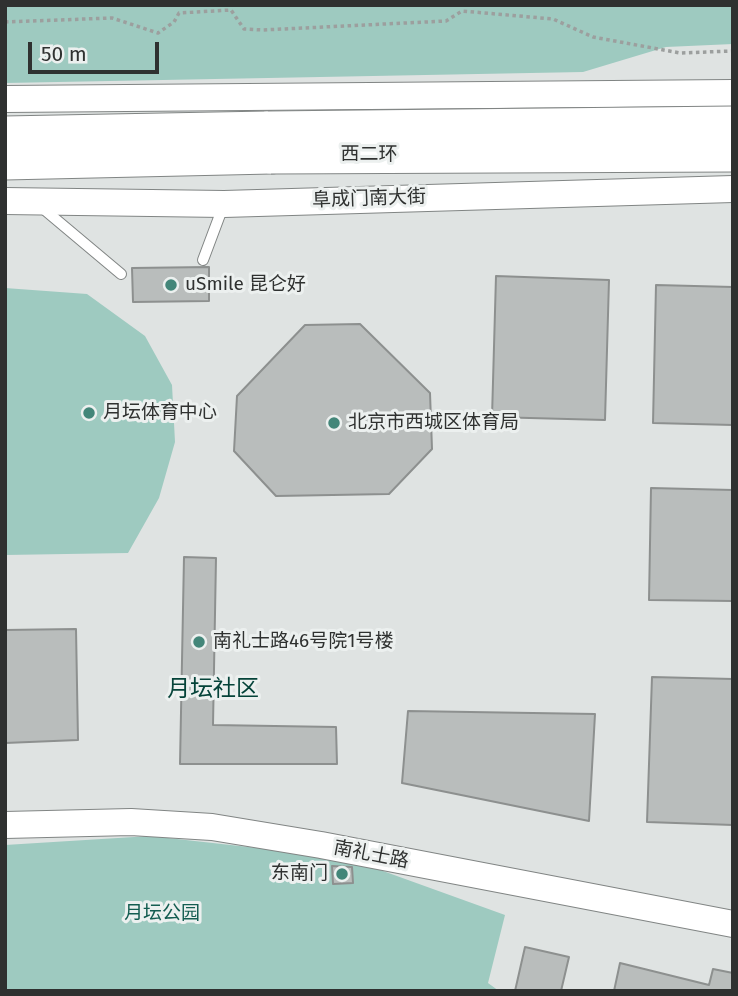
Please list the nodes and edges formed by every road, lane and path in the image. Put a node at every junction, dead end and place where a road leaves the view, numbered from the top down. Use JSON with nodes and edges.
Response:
{"nodes":[{"id":1,"x":5,"y":22,"type":"edge"},
{"id":2,"x":733,"y":51,"type":"edge"},
{"id":3,"x":702,"y":93,"type":"junction"},
{"id":4,"x":733,"y":93,"type":"edge"},
{"id":5,"x":5,"y":99,"type":"edge"},
{"id":6,"x":733,"y":124,"type":"edge"},
{"id":7,"x":5,"y":134,"type":"edge"},
{"id":8,"x":733,"y":140,"type":"edge"},
{"id":9,"x":701,"y":141,"type":"junction"},
{"id":10,"x":733,"y":153,"type":"edge"},
{"id":11,"x":5,"y":162,"type":"edge"},
{"id":12,"x":701,"y":189,"type":"junction"},
{"id":13,"x":733,"y":189,"type":"edge"},
{"id":14,"x":5,"y":201,"type":"edge"},
{"id":15,"x":35,"y":202,"type":"junction"},
{"id":16,"x":224,"y":204,"type":"junction"},
{"id":17,"x":203,"y":260,"type":"dead end"},
{"id":18,"x":121,"y":274,"type":"dead end"},
{"id":19,"x":5,"y":825,"type":"edge"},
{"id":20,"x":733,"y":924,"type":"edge"}],
"edges":[{"from":1,"to":2,"type":"path"},
{"from":3,"to":4,"type":"street"},
{"from":3,"to":5,"type":"street"},
{"from":3,"to":9,"type":"street"},
{"from":6,"to":7,"type":"highway","name":"西二环","bridge":true},
{"from":8,"to":9,"type":"street"},
{"from":9,"to":12,"type":"street"},
{"from":10,"to":11,"type":"highway","name":"西二环","bridge":true},
{"from":12,"to":13,"type":"street","name":"阜成门南大街"},
{"from":12,"to":16,"type":"street","name":"阜成门南大街"},
{"from":14,"to":15,"type":"street","name":"阜成门南大街"},
{"from":15,"to":16,"type":"street","name":"阜成门南大街"},
{"from":15,"to":18,"type":"lane"},
{"from":16,"to":17,"type":"lane"},
{"from":19,"to":20,"type":"street","name":"南礼士路"}]}
